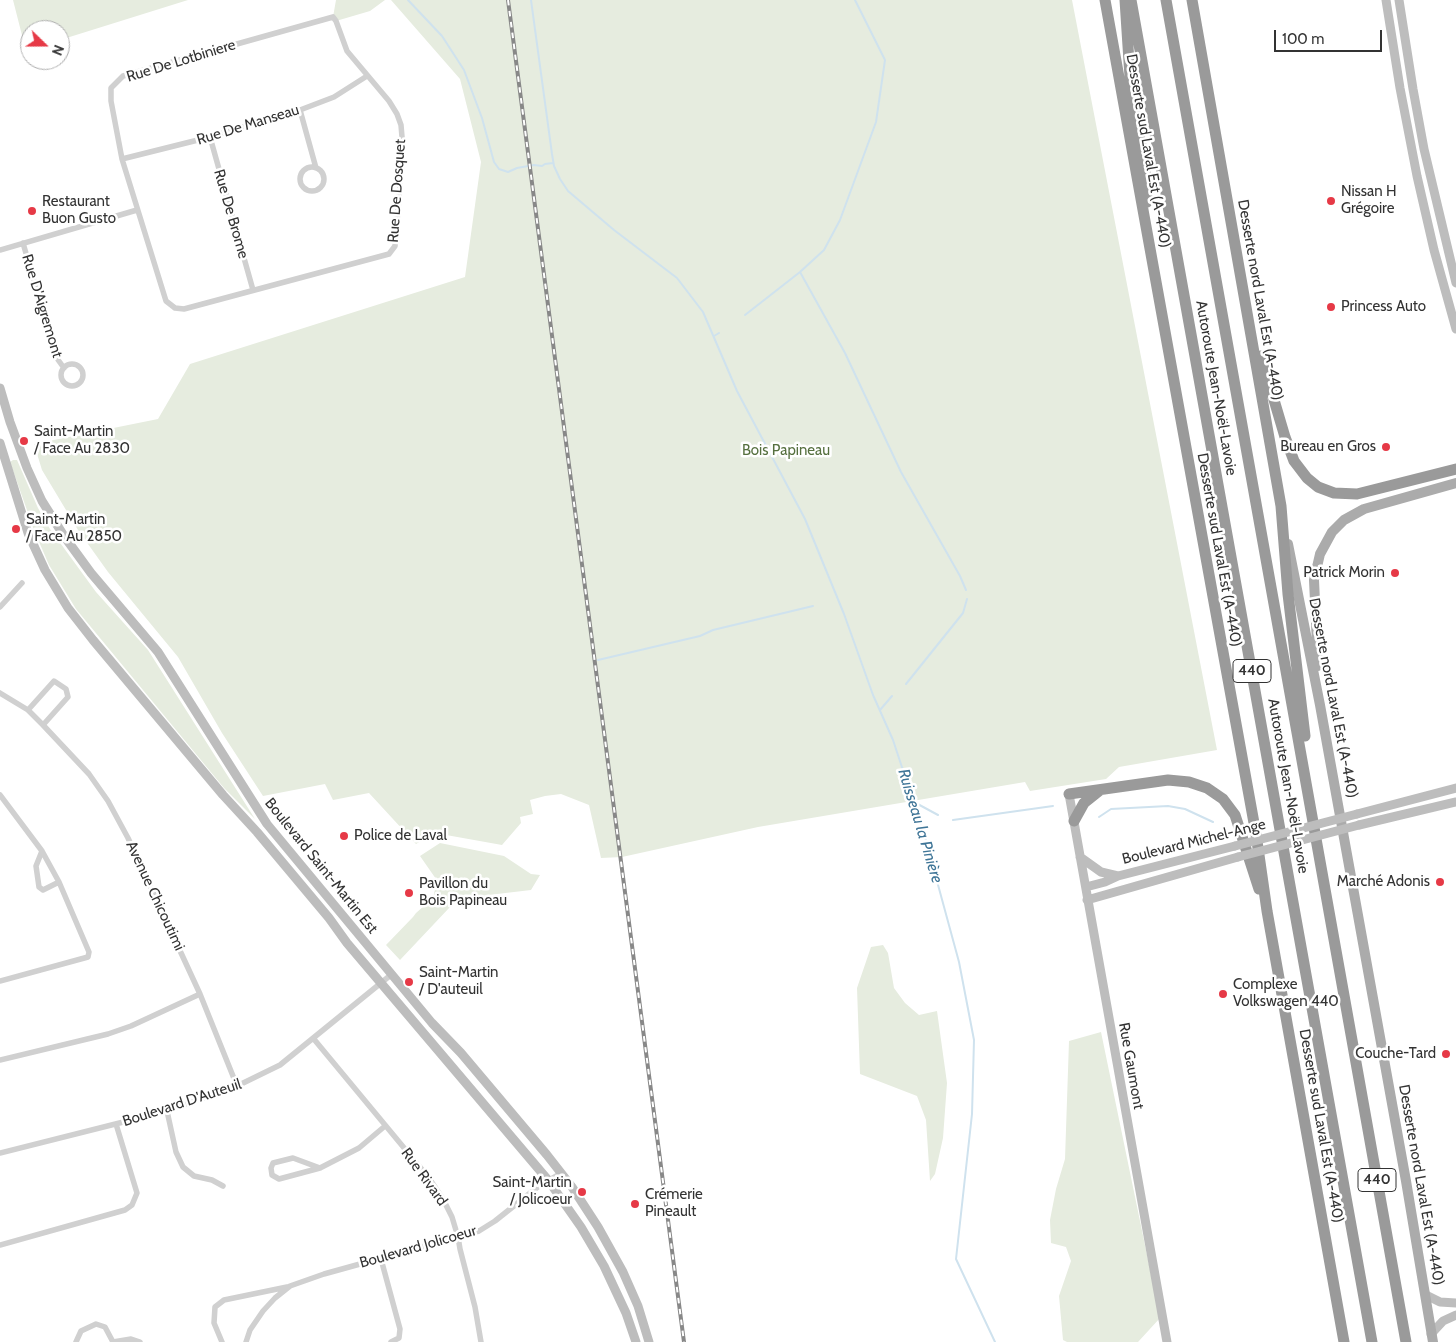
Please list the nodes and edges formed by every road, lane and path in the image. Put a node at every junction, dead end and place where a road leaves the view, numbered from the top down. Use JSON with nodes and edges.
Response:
{"nodes":[{"id":1,"x":1105,"y":0,"type":"edge"},
{"id":2,"x":1125,"y":0,"type":"edge"},
{"id":3,"x":1131,"y":0,"type":"edge"},
{"id":4,"x":1166,"y":0,"type":"edge"},
{"id":5,"x":1192,"y":0,"type":"edge"},
{"id":6,"x":1386,"y":0,"type":"edge"},
{"id":7,"x":1399,"y":0,"type":"edge"},
{"id":8,"x":333,"y":17,"type":"joint"},
{"id":9,"x":367,"y":76,"type":"junction"},
{"id":10,"x":300,"y":110,"type":"junction"},
{"id":11,"x":210,"y":137,"type":"junction"},
{"id":12,"x":122,"y":159,"type":"junction"},
{"id":13,"x":316,"y":168,"type":"junction"},
{"id":14,"x":138,"y":210,"type":"junction"},
{"id":15,"x":1148,"y":238,"type":"junction"},
{"id":16,"x":23,"y":243,"type":"junction"},
{"id":17,"x":0,"y":250,"type":"edge"},
{"id":18,"x":1456,"y":283,"type":"edge"},
{"id":19,"x":253,"y":290,"type":"junction"},
{"id":20,"x":175,"y":308,"type":"joint"},
{"id":21,"x":1249,"y":318,"type":"junction"},
{"id":22,"x":1456,"y":329,"type":"edge"},
{"id":23,"x":64,"y":368,"type":"dead end"},
{"id":24,"x":0,"y":388,"type":"edge"},
{"id":25,"x":0,"y":443,"type":"edge"},
{"id":26,"x":1456,"y":469,"type":"edge"},
{"id":27,"x":1456,"y":483,"type":"edge"},
{"id":28,"x":1280,"y":506,"type":"junction"},
{"id":29,"x":22,"y":583,"type":"dead end"},
{"id":30,"x":0,"y":606,"type":"edge"},
{"id":31,"x":0,"y":693,"type":"edge"},
{"id":32,"x":1320,"y":705,"type":"junction"},
{"id":33,"x":28,"y":710,"type":"junction"},
{"id":34,"x":43,"y":725,"type":"junction"},
{"id":35,"x":1456,"y":788,"type":"edge"},
{"id":36,"x":1101,"y":790,"type":"junction"},
{"id":37,"x":1069,"y":794,"type":"joint"},
{"id":38,"x":0,"y":795,"type":"edge"},
{"id":39,"x":1456,"y":802,"type":"edge"},
{"id":40,"x":1074,"y":821,"type":"junction"},
{"id":41,"x":1316,"y":840,"type":"junction"},
{"id":42,"x":42,"y":851,"type":"junction"},
{"id":43,"x":1080,"y":857,"type":"junction"},
{"id":44,"x":303,"y":867,"type":"junction"},
{"id":45,"x":293,"y":875,"type":"junction"},
{"id":46,"x":1118,"y":876,"type":"junction"},
{"id":47,"x":59,"y":882,"type":"junction"},
{"id":48,"x":1086,"y":887,"type":"junction"},
{"id":49,"x":1088,"y":900,"type":"junction"},
{"id":50,"x":1267,"y":911,"type":"junction"},
{"id":51,"x":344,"y":916,"type":"junction"},
{"id":52,"x":336,"y":929,"type":"junction"},
{"id":53,"x":392,"y":974,"type":"junction"},
{"id":54,"x":0,"y":981,"type":"edge"},
{"id":55,"x":382,"y":983,"type":"junction"},
{"id":56,"x":200,"y":994,"type":"junction"},
{"id":57,"x":312,"y":1038,"type":"junction"},
{"id":58,"x":0,"y":1060,"type":"edge"},
{"id":59,"x":237,"y":1086,"type":"junction"},
{"id":60,"x":167,"y":1111,"type":"junction"},
{"id":61,"x":116,"y":1124,"type":"junction"},
{"id":62,"x":385,"y":1126,"type":"junction"},
{"id":63,"x":0,"y":1153,"type":"edge"},
{"id":64,"x":320,"y":1168,"type":"junction"},
{"id":65,"x":561,"y":1173,"type":"junction"},
{"id":66,"x":548,"y":1180,"type":"junction"},
{"id":67,"x":223,"y":1186,"type":"dead end"},
{"id":68,"x":458,"y":1237,"type":"junction"},
{"id":69,"x":0,"y":1245,"type":"edge"},
{"id":70,"x":381,"y":1258,"type":"junction"},
{"id":71,"x":290,"y":1286,"type":"junction"},
{"id":72,"x":1426,"y":1295,"type":"junction"},
{"id":73,"x":1456,"y":1303,"type":"edge"},
{"id":74,"x":1456,"y":1315,"type":"edge"},
{"id":75,"x":1432,"y":1338,"type":"edge"},
{"id":76,"x":76,"y":1342,"type":"edge"},
{"id":77,"x":113,"y":1342,"type":"edge"},
{"id":78,"x":140,"y":1342,"type":"edge"},
{"id":79,"x":222,"y":1342,"type":"edge"},
{"id":80,"x":246,"y":1342,"type":"edge"},
{"id":81,"x":391,"y":1342,"type":"edge"},
{"id":82,"x":482,"y":1342,"type":"edge"},
{"id":83,"x":636,"y":1342,"type":"edge"},
{"id":84,"x":649,"y":1342,"type":"edge"},
{"id":85,"x":1167,"y":1342,"type":"edge"},
{"id":86,"x":1342,"y":1342,"type":"edge"},
{"id":87,"x":1372,"y":1342,"type":"edge"},
{"id":88,"x":1406,"y":1342,"type":"edge"}],
"edges":[{"from":1,"to":15,"type":"highway","name":"Desserte sud Laval Est (A-440)"},
{"from":2,"to":15,"type":"highway"},
{"from":3,"to":87,"type":"highway","name":"Autoroute Jean-Noël-Lavoie","number":"440"},
{"from":4,"to":41,"type":"highway","name":"Autoroute Jean-Noël-Lavoie","number":"440"},
{"from":5,"to":21,"type":"highway","name":"Desserte nord Laval Est (A-440)"},
{"from":6,"to":22,"type":"main road"},
{"from":7,"to":18,"type":"main road"},
{"from":8,"to":9,"type":"street","name":"Rue De Dosquet"},
{"from":8,"to":12,"type":"street","name":"Rue De Lotbiniere"},
{"from":9,"to":10,"type":"street","name":"Rue De Manseau"},
{"from":9,"to":19,"type":"street","name":"Rue De Dosquet"},
{"from":10,"to":11,"type":"street","name":"Rue De Manseau"},
{"from":10,"to":13,"type":"street"},
{"from":11,"to":12,"type":"street","name":"Rue De Manseau"},
{"from":11,"to":19,"type":"street","name":"Rue De Brome"},
{"from":12,"to":14,"type":"street","name":"Rue De Lotbiniere"},
{"from":13,"to":13,"type":"street"},
{"from":14,"to":16,"type":"street"},
{"from":14,"to":20,"type":"street","name":"Rue De Lotbiniere"},
{"from":15,"to":50,"type":"highway","name":"Desserte sud Laval Est (A-440)"},
{"from":16,"to":17,"type":"street"},
{"from":16,"to":23,"type":"street","name":"Rue D'Aigremont"},
{"from":19,"to":20,"type":"street","name":"Rue De Dosquet"},
{"from":21,"to":26,"type":"highway"},
{"from":21,"to":28,"type":"highway","name":"Desserte nord Laval Est (A-440)"},
{"from":24,"to":44,"type":"main road","name":"Boulevard Saint-Martin Est"},
{"from":25,"to":45,"type":"main road","name":"Boulevard Saint-Martin Est"},
{"from":27,"to":32,"type":"main road"},
{"from":28,"to":32,"type":"main road","name":"Desserte nord Laval Est (A-440)"},
{"from":28,"to":41,"type":"highway"},
{"from":29,"to":30,"type":"street"},
{"from":31,"to":33,"type":"street","name":"Avenue Chicoutimi"},
{"from":32,"to":72,"type":"main road","name":"Desserte nord Laval Est (A-440)"},
{"from":33,"to":34,"type":"street","name":"Avenue Chicoutimi"},
{"from":33,"to":34,"type":"street"},
{"from":34,"to":56,"type":"street","name":"Avenue Chicoutimi"},
{"from":35,"to":46,"type":"main road","name":"Boulevard Michel-Ange","bridge":true},
{"from":36,"to":37,"type":"highway"},
{"from":36,"to":40,"type":"highway"},
{"from":36,"to":50,"type":"highway"},
{"from":37,"to":40,"type":"main road","name":"Rue Gaumont"},
{"from":38,"to":42,"type":"street"},
{"from":39,"to":49,"type":"main road","name":"Boulevard Michel-Ange","bridge":true},
{"from":40,"to":43,"type":"main road","name":"Rue Gaumont"},
{"from":41,"to":88,"type":"highway","name":"Autoroute Jean-Noël-Lavoie","number":"440"},
{"from":42,"to":47,"type":"street"},
{"from":42,"to":47,"type":"street"},
{"from":43,"to":46,"type":"main road"},
{"from":43,"to":48,"type":"main road","name":"Rue Gaumont"},
{"from":44,"to":45,"type":"main road"},
{"from":44,"to":51,"type":"main road","name":"Boulevard Saint-Martin Est"},
{"from":45,"to":52,"type":"main road","name":"Boulevard Saint-Martin Est"},
{"from":46,"to":48,"type":"main road","name":"Boulevard Michel-Ange"},
{"from":47,"to":54,"type":"street"},
{"from":48,"to":49,"type":"main road","name":"Rue Gaumont"},
{"from":49,"to":85,"type":"main road","name":"Rue Gaumont"},
{"from":50,"to":86,"type":"highway","name":"Desserte sud Laval Est (A-440)"},
{"from":51,"to":52,"type":"main road"},
{"from":51,"to":53,"type":"main road","name":"Boulevard Saint-Martin Est"},
{"from":52,"to":55,"type":"main road","name":"Boulevard Saint-Martin Est"},
{"from":53,"to":55,"type":"street","name":"Boulevard D'Auteuil"},
{"from":53,"to":65,"type":"main road","name":"Boulevard Saint-Martin Est"},
{"from":55,"to":57,"type":"street","name":"Boulevard D'Auteuil"},
{"from":55,"to":66,"type":"main road","name":"Boulevard Saint-Martin Est"},
{"from":56,"to":58,"type":"street"},
{"from":56,"to":59,"type":"street","name":"Avenue Chicoutimi"},
{"from":57,"to":59,"type":"street","name":"Boulevard D'Auteuil"},
{"from":57,"to":62,"type":"street","name":"Rue Rivard"},
{"from":59,"to":60,"type":"street","name":"Boulevard D'Auteuil"},
{"from":60,"to":61,"type":"street","name":"Boulevard D'Auteuil"},
{"from":60,"to":67,"type":"street"},
{"from":61,"to":63,"type":"street","name":"Boulevard D'Auteuil"},
{"from":61,"to":69,"type":"street"},
{"from":62,"to":64,"type":"street"},
{"from":62,"to":68,"type":"street","name":"Rue Rivard"},
{"from":64,"to":64,"type":"street"},
{"from":65,"to":66,"type":"street","name":"Boulevard Jolicoeur"},
{"from":65,"to":84,"type":"main road","name":"Boulevard Saint-Martin Est"},
{"from":66,"to":68,"type":"street","name":"Boulevard Jolicoeur"},
{"from":66,"to":83,"type":"main road","name":"Boulevard Saint-Martin Est"},
{"from":68,"to":70,"type":"street","name":"Boulevard Jolicoeur"},
{"from":68,"to":82,"type":"street","name":"Rue Rivard"},
{"from":70,"to":71,"type":"street","name":"Boulevard Jolicoeur"},
{"from":70,"to":81,"type":"street"},
{"from":71,"to":79,"type":"street","name":"Boulevard Jolicoeur"},
{"from":71,"to":80,"type":"street","name":"Boulevard Jolicoeur"},
{"from":72,"to":73,"type":"main road"},
{"from":72,"to":75,"type":"main road","name":"Desserte nord Laval Est (A-440)"},
{"from":74,"to":75,"type":"main road"},
{"from":76,"to":77,"type":"street"},
{"from":77,"to":78,"type":"street"}]}
